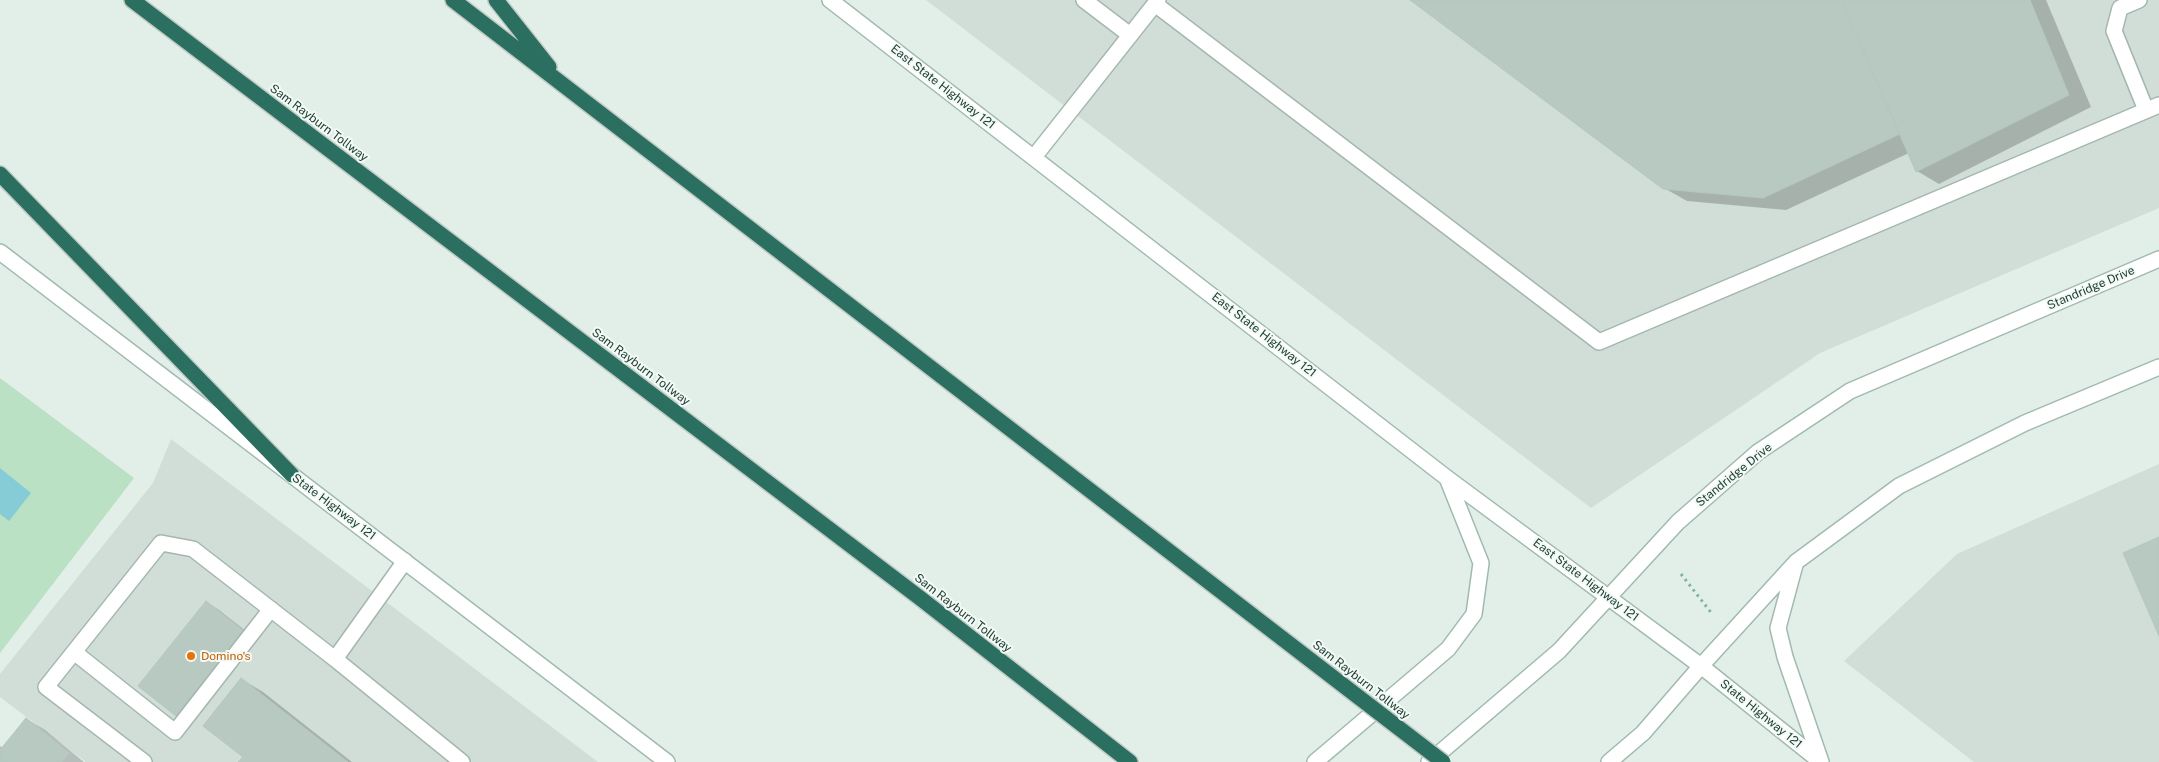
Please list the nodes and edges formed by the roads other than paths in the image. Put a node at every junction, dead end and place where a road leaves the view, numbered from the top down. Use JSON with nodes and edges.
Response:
{"nodes":[{"id":1,"x":132,"y":0,"type":"edge"},
{"id":2,"x":453,"y":0,"type":"edge"},
{"id":3,"x":496,"y":0,"type":"edge"},
{"id":4,"x":830,"y":0,"type":"edge"},
{"id":5,"x":1084,"y":0,"type":"edge"},
{"id":6,"x":2138,"y":0,"type":"edge"},
{"id":7,"x":1156,"y":2,"type":"edge"},
{"id":8,"x":1130,"y":34,"type":"junction"},
{"id":9,"x":564,"y":86,"type":"junction"},
{"id":10,"x":2153,"y":108,"type":"edge"},
{"id":11,"x":1034,"y":157,"type":"junction"},
{"id":12,"x":0,"y":174,"type":"edge"},
{"id":13,"x":0,"y":252,"type":"edge"},
{"id":14,"x":2159,"y":259,"type":"edge"},
{"id":15,"x":2159,"y":367,"type":"edge"},
{"id":16,"x":292,"y":474,"type":"junction"},
{"id":17,"x":1448,"y":478,"type":"junction"},
{"id":18,"x":405,"y":561,"type":"junction"},
{"id":19,"x":1796,"y":562,"type":"junction"},
{"id":20,"x":1609,"y":597,"type":"junction"},
{"id":21,"x":271,"y":609,"type":"junction"},
{"id":22,"x":74,"y":652,"type":"junction"},
{"id":23,"x":335,"y":659,"type":"junction"},
{"id":24,"x":1701,"y":666,"type":"junction"},
{"id":25,"x":144,"y":762,"type":"edge"},
{"id":26,"x":462,"y":762,"type":"edge"},
{"id":27,"x":667,"y":762,"type":"edge"},
{"id":28,"x":1130,"y":762,"type":"edge"},
{"id":29,"x":1315,"y":762,"type":"edge"},
{"id":30,"x":1429,"y":762,"type":"edge"},
{"id":31,"x":1443,"y":762,"type":"edge"},
{"id":32,"x":1609,"y":762,"type":"edge"},
{"id":33,"x":1820,"y":762,"type":"edge"}],
"edges":[{"from":1,"to":28,"type":"highway","name":"Sam Rayburn Tollway"},
{"from":2,"to":9,"type":"highway","name":"Sam Rayburn Tollway"},
{"from":3,"to":9,"type":"highway"},
{"from":4,"to":11,"type":"main road","name":"East State Highway 121"},
{"from":5,"to":8,"type":"main road"},
{"from":6,"to":10,"type":"main road"},
{"from":7,"to":8,"type":"main road"},
{"from":7,"to":10,"type":"main road"},
{"from":8,"to":11,"type":"main road"},
{"from":9,"to":31,"type":"highway","name":"Sam Rayburn Tollway","bridge":true},
{"from":11,"to":17,"type":"main road","name":"East State Highway 121"},
{"from":12,"to":16,"type":"highway"},
{"from":13,"to":16,"type":"main road","name":"State Highway 121"},
{"from":14,"to":20,"type":"main road","name":"Standridge Drive"},
{"from":15,"to":19,"type":"main road"},
{"from":16,"to":18,"type":"main road","name":"State Highway 121"},
{"from":17,"to":20,"type":"main road","name":"East State Highway 121"},
{"from":17,"to":29,"type":"main road"},
{"from":18,"to":23,"type":"main road"},
{"from":18,"to":27,"type":"main road","name":"State Highway 121"},
{"from":19,"to":24,"type":"main road"},
{"from":19,"to":33,"type":"main road"},
{"from":20,"to":24,"type":"main road","name":"East State Highway 121"},
{"from":20,"to":30,"type":"main road","name":"Standridge Drive"},
{"from":21,"to":22,"type":"main road"},
{"from":21,"to":22,"type":"main road"},
{"from":21,"to":23,"type":"main road"},
{"from":22,"to":25,"type":"main road"},
{"from":23,"to":26,"type":"main road"},
{"from":24,"to":32,"type":"main road"},
{"from":24,"to":33,"type":"main road","name":"State Highway 121"}]}
